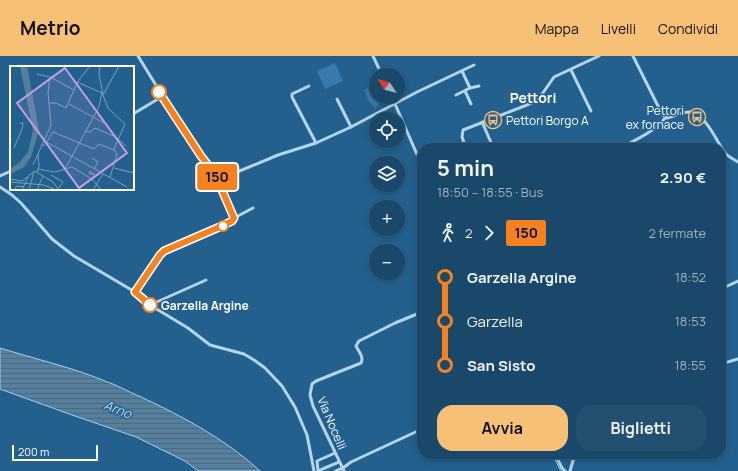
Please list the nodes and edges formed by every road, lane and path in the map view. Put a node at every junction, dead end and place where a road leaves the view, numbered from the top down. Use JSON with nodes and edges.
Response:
{"nodes":[{"id":1,"x":138,"y":56,"type":"edge"},
{"id":2,"x":373,"y":56,"type":"edge"},
{"id":3,"x":599,"y":56,"type":"edge"},
{"id":4,"x":633,"y":56,"type":"edge"},
{"id":5,"x":474,"y":65,"type":"dead end"},
{"id":6,"x":379,"y":68,"type":"edge"},
{"id":7,"x":462,"y":70,"type":"junction"},
{"id":8,"x":571,"y":70,"type":"junction"},
{"id":9,"x":309,"y":86,"type":"dead end"},
{"id":10,"x":479,"y":86,"type":"dead end"},
{"id":11,"x":470,"y":88,"type":"junction"},
{"id":12,"x":466,"y":91,"type":"junction"},
{"id":13,"x":456,"y":95,"type":"dead end"},
{"id":14,"x":163,"y":96,"type":"junction"},
{"id":15,"x":405,"y":98,"type":"edge"},
{"id":16,"x":337,"y":99,"type":"dead end"},
{"id":17,"x":394,"y":104,"type":"joint"},
{"id":18,"x":471,"y":104,"type":"dead end"},
{"id":19,"x":591,"y":111,"type":"dead end"},
{"id":20,"x":134,"y":113,"type":"edge"},
{"id":21,"x":666,"y":118,"type":"junction"},
{"id":22,"x":482,"y":122,"type":"junction"},
{"id":23,"x":351,"y":127,"type":"junction"},
{"id":24,"x":316,"y":143,"type":"junction"},
{"id":25,"x":464,"y":143,"type":"edge"},
{"id":26,"x":491,"y":143,"type":"edge"},
{"id":27,"x":629,"y":143,"type":"edge"},
{"id":28,"x":718,"y":143,"type":"edge"},
{"id":29,"x":726,"y":154,"type":"edge"},
{"id":30,"x":417,"y":155,"type":"edge"},
{"id":31,"x":738,"y":162,"type":"edge"},
{"id":32,"x":10,"y":171,"type":"edge"},
{"id":33,"x":0,"y":176,"type":"edge"},
{"id":34,"x":218,"y":180,"type":"junction"},
{"id":35,"x":0,"y":187,"type":"edge"},
{"id":36,"x":253,"y":208,"type":"dead end"},
{"id":37,"x":234,"y":218,"type":"junction"},
{"id":38,"x":206,"y":280,"type":"dead end"},
{"id":39,"x":738,"y":281,"type":"edge"},
{"id":40,"x":726,"y":287,"type":"edge"},
{"id":41,"x":135,"y":292,"type":"junction"},
{"id":42,"x":150,"y":305,"type":"junction"},
{"id":43,"x":417,"y":314,"type":"edge"},
{"id":44,"x":738,"y":359,"type":"edge"},
{"id":45,"x":726,"y":363,"type":"edge"},
{"id":46,"x":417,"y":431,"type":"edge"},
{"id":47,"x":335,"y":453,"type":"junction"},
{"id":48,"x":558,"y":459,"type":"edge"},
{"id":49,"x":574,"y":459,"type":"edge"},
{"id":50,"x":339,"y":462,"type":"junction"},
{"id":51,"x":343,"y":470,"type":"edge"},
{"id":52,"x":314,"y":471,"type":"edge"},
{"id":53,"x":318,"y":471,"type":"edge"},
{"id":54,"x":336,"y":471,"type":"edge"},
{"id":55,"x":565,"y":471,"type":"edge"},
{"id":56,"x":570,"y":471,"type":"edge"}],
"edges":[{"from":1,"to":14,"type":"street"},
{"from":2,"to":6,"type":"street"},
{"from":3,"to":8,"type":"street"},
{"from":4,"to":21,"type":"street"},
{"from":5,"to":7,"type":"street"},
{"from":7,"to":11,"type":"street"},
{"from":7,"to":15,"type":"street"},
{"from":8,"to":19,"type":"street"},
{"from":8,"to":22,"type":"street"},
{"from":9,"to":24,"type":"street"},
{"from":10,"to":11,"type":"street"},
{"from":11,"to":12,"type":"street"},
{"from":12,"to":13,"type":"street"},
{"from":12,"to":18,"type":"street"},
{"from":14,"to":20,"type":"street"},
{"from":14,"to":34,"type":"street"},
{"from":16,"to":23,"type":"street"},
{"from":17,"to":23,"type":"street"},
{"from":17,"to":30,"type":"street"},
{"from":21,"to":27,"type":"street"},
{"from":21,"to":28,"type":"street"},
{"from":22,"to":25,"type":"street"},
{"from":22,"to":26,"type":"street"},
{"from":23,"to":24,"type":"street"},
{"from":24,"to":34,"type":"street"},
{"from":29,"to":31,"type":"street"},
{"from":32,"to":33,"type":"street"},
{"from":34,"to":37,"type":"street"},
{"from":35,"to":41,"type":"street"},
{"from":36,"to":37,"type":"street"},
{"from":37,"to":41,"type":"street"},
{"from":38,"to":42,"type":"street"},
{"from":39,"to":40,"type":"street"},
{"from":41,"to":42,"type":"street"},
{"from":42,"to":52,"type":"street"},
{"from":43,"to":47,"type":"street","name":"Via Nocelli"},
{"from":44,"to":45,"type":"street"},
{"from":46,"to":51,"type":"street"},
{"from":47,"to":50,"type":"street","name":"Via Nocelli"},
{"from":47,"to":53,"type":"street"},
{"from":48,"to":55,"type":"street"},
{"from":49,"to":56,"type":"street"},
{"from":50,"to":51,"type":"street","name":"Via Nocelli"},
{"from":50,"to":53,"type":"street"},
{"from":51,"to":54,"type":"street"}]}
